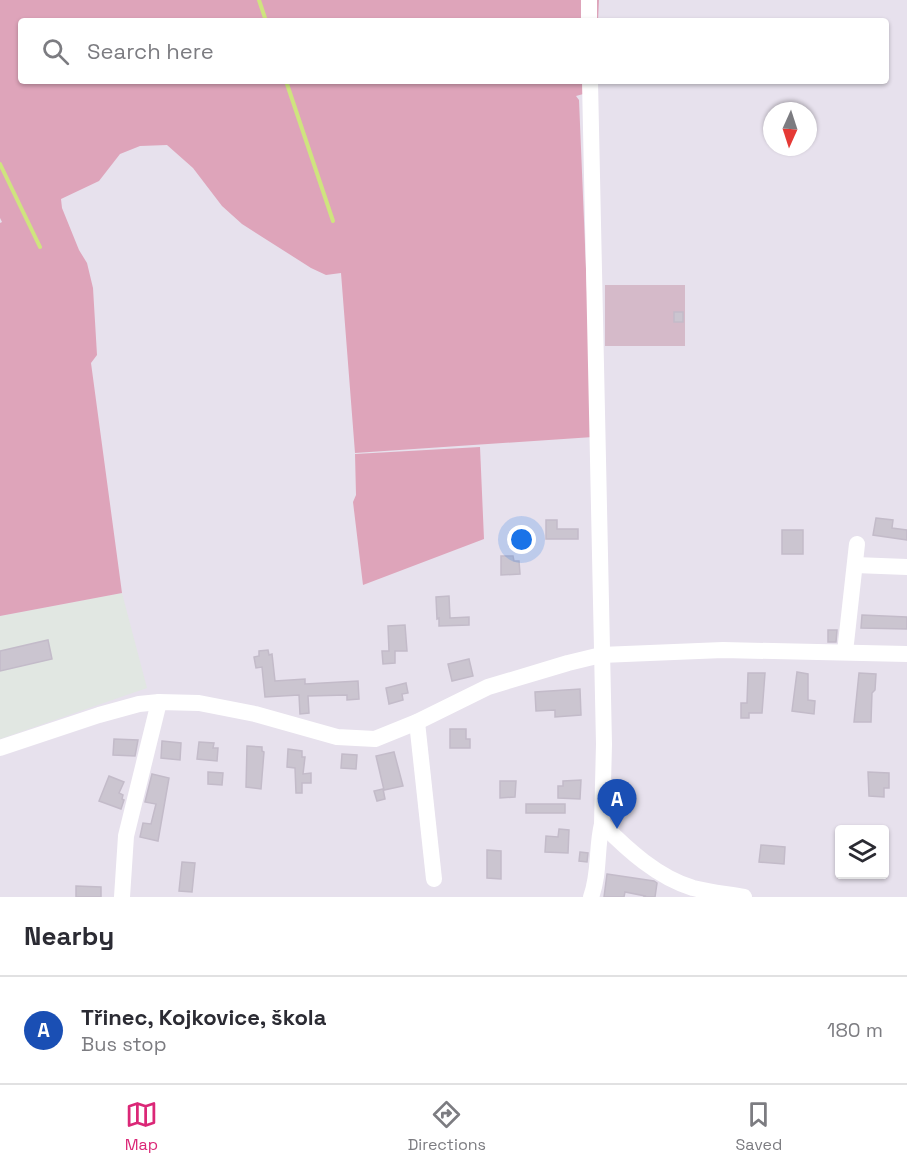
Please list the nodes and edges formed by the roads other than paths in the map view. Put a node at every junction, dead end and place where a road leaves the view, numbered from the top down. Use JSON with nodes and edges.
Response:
{"nodes":[{"id":1,"x":589,"y":0,"type":"edge"},
{"id":2,"x":589,"y":18,"type":"edge"},
{"id":3,"x":590,"y":84,"type":"edge"},
{"id":4,"x":857,"y":544,"type":"dead end"},
{"id":5,"x":855,"y":565,"type":"junction"},
{"id":6,"x":907,"y":567,"type":"edge"},
{"id":7,"x":845,"y":652,"type":"junction"},
{"id":8,"x":907,"y":654,"type":"edge"},
{"id":9,"x":601,"y":655,"type":"junction"},
{"id":10,"x":159,"y":702,"type":"junction"},
{"id":11,"x":417,"y":722,"type":"junction"},
{"id":12,"x":0,"y":748,"type":"edge"},
{"id":13,"x":602,"y":824,"type":"junction"},
{"id":14,"x":434,"y":879,"type":"dead end"},
{"id":15,"x":122,"y":897,"type":"edge"},
{"id":16,"x":591,"y":897,"type":"edge"},
{"id":17,"x":744,"y":897,"type":"edge"}],
"edges":[{"from":1,"to":2,"type":"street"},
{"from":3,"to":9,"type":"street"},
{"from":4,"to":5,"type":"street"},
{"from":5,"to":6,"type":"street"},
{"from":5,"to":7,"type":"street"},
{"from":7,"to":8,"type":"street"},
{"from":7,"to":9,"type":"street"},
{"from":9,"to":11,"type":"street"},
{"from":9,"to":13,"type":"street"},
{"from":10,"to":11,"type":"street"},
{"from":10,"to":12,"type":"street"},
{"from":10,"to":15,"type":"street"},
{"from":11,"to":14,"type":"street"},
{"from":13,"to":16,"type":"street"},
{"from":13,"to":17,"type":"street"}]}
